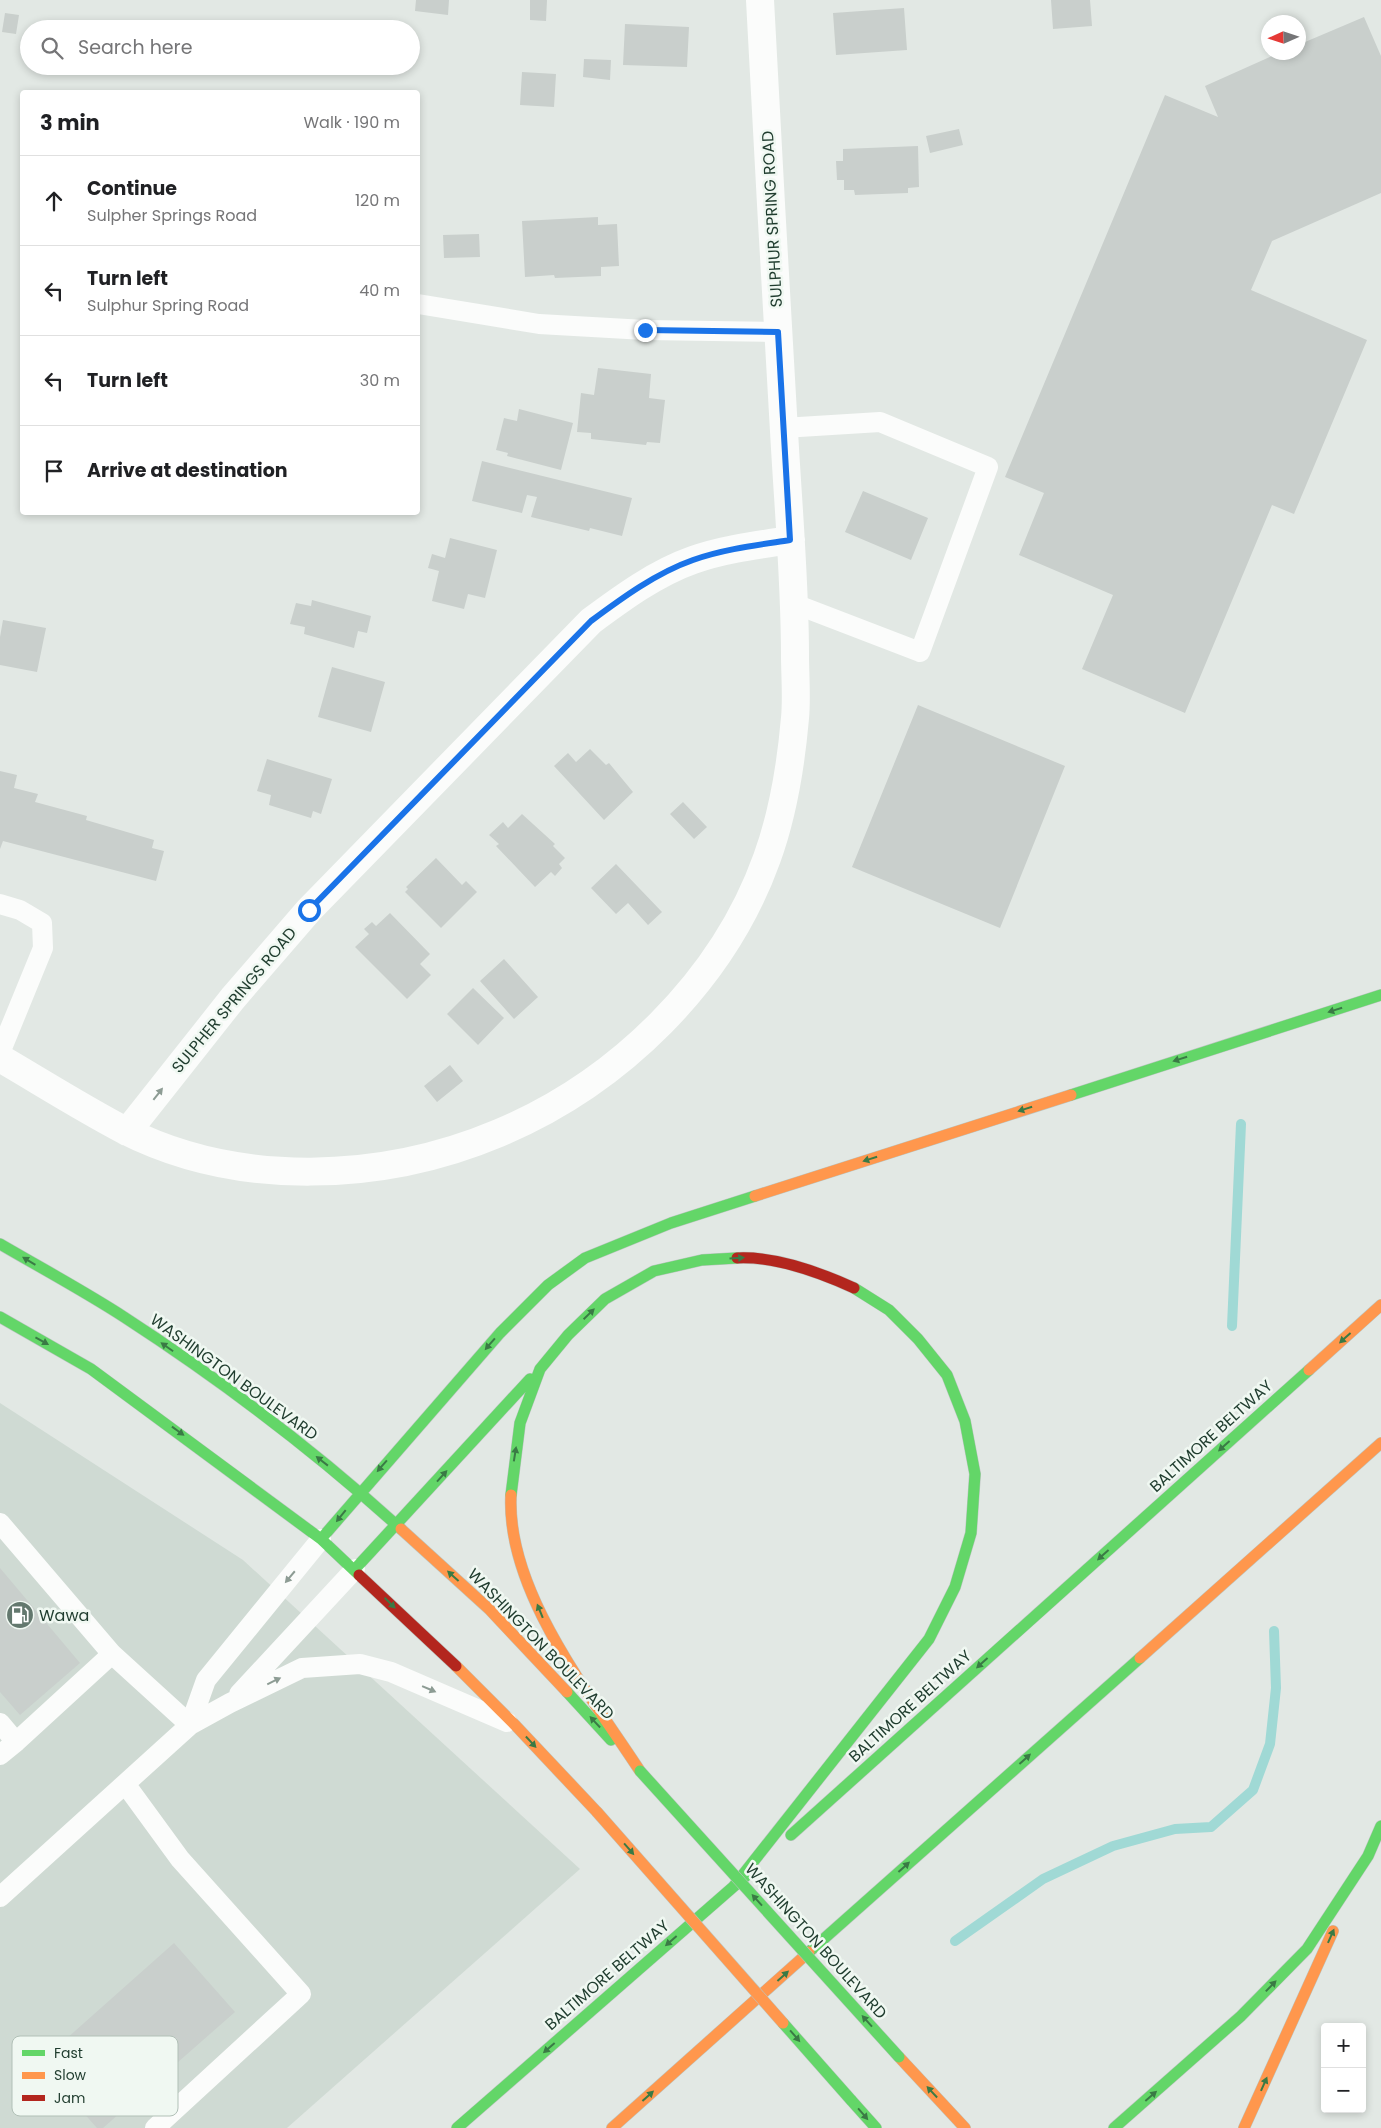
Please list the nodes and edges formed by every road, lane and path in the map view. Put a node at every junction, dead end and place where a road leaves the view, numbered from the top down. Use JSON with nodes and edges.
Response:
{"nodes":[{"id":1,"x":760,"y":0,"type":"edge"},
{"id":2,"x":420,"y":304,"type":"edge"},
{"id":3,"x":778,"y":332,"type":"junction"},
{"id":4,"x":784,"y":428,"type":"junction"},
{"id":5,"x":790,"y":540,"type":"junction"},
{"id":6,"x":795,"y":604,"type":"junction"},
{"id":7,"x":0,"y":904,"type":"edge"},
{"id":8,"x":1381,"y":995,"type":"edge"},
{"id":9,"x":0,"y":1053,"type":"edge"},
{"id":10,"x":0,"y":1058,"type":"edge"},
{"id":11,"x":127,"y":1132,"type":"junction"},
{"id":12,"x":0,"y":1244,"type":"edge"},
{"id":13,"x":1381,"y":1305,"type":"edge"},
{"id":14,"x":0,"y":1317,"type":"edge"},
{"id":15,"x":540,"y":1369,"type":"junction"},
{"id":16,"x":1381,"y":1443,"type":"edge"},
{"id":17,"x":360,"y":1492,"type":"junction"},
{"id":18,"x":0,"y":1523,"type":"edge"},
{"id":19,"x":397,"y":1525,"type":"junction"},
{"id":20,"x":321,"y":1539,"type":"junction"},
{"id":21,"x":355,"y":1569,"type":"junction"},
{"id":22,"x":112,"y":1654,"type":"junction"},
{"id":23,"x":230,"y":1703,"type":"junction"},
{"id":24,"x":0,"y":1723,"type":"edge"},
{"id":25,"x":190,"y":1725,"type":"junction"},
{"id":26,"x":516,"y":1726,"type":"junction"},
{"id":27,"x":16,"y":1742,"type":"junction"},
{"id":28,"x":0,"y":1755,"type":"edge"},
{"id":29,"x":640,"y":1771,"type":"junction"},
{"id":30,"x":126,"y":1785,"type":"junction"},
{"id":31,"x":1381,"y":1826,"type":"edge"},
{"id":32,"x":1368,"y":1856,"type":"junction"},
{"id":33,"x":734,"y":1886,"type":"junction"},
{"id":34,"x":0,"y":1897,"type":"edge"},
{"id":35,"x":178,"y":2107,"type":"edge"},
{"id":36,"x":168,"y":2116,"type":"edge"},
{"id":37,"x":155,"y":2128,"type":"edge"},
{"id":38,"x":457,"y":2128,"type":"edge"},
{"id":39,"x":612,"y":2128,"type":"edge"},
{"id":40,"x":876,"y":2128,"type":"edge"},
{"id":41,"x":965,"y":2128,"type":"edge"},
{"id":42,"x":1114,"y":2128,"type":"edge"},
{"id":43,"x":1244,"y":2128,"type":"edge"}],
"edges":[{"from":1,"to":3,"type":"street","name":"SULPHUR SPRING ROAD"},
{"from":2,"to":3,"type":"lane"},
{"from":3,"to":4,"type":"street","name":"SULPHUR SPRING ROAD"},
{"from":4,"to":5,"type":"street","name":"SULPHUR SPRING ROAD"},
{"from":4,"to":6,"type":"lane"},
{"from":5,"to":6,"type":"street","name":"SULPHUR SPRING ROAD"},
{"from":11,"to":5,"type":"street","name":"SULPHER SPRINGS ROAD","one_way":true},
{"from":6,"to":11,"type":"street","name":"SULPHUR SPRING ROAD"},
{"from":7,"to":9,"type":"lane"},
{"from":8,"to":17,"type":"main road","one_way":true},
{"from":10,"to":11,"type":"street","name":"SULPHUR SPRING ROAD"},
{"from":17,"to":12,"type":"main road","name":"WASHINGTON BOULEVARD","one_way":true},
{"from":13,"to":33,"type":"main road","name":"BALTIMORE BELTWAY","one_way":true},
{"from":14,"to":20,"type":"main road","one_way":true},
{"from":19,"to":15,"type":"main road","one_way":true},
{"from":29,"to":15,"type":"main road","one_way":true},
{"from":15,"to":33,"type":"main road","one_way":true},
{"from":39,"to":16,"type":"main road","one_way":true},
{"from":17,"to":19,"type":"main road","name":"WASHINGTON BOULEVARD"},
{"from":17,"to":20,"type":"main road","one_way":true},
{"from":18,"to":22,"type":"lane"},
{"from":19,"to":21,"type":"main road"},
{"from":29,"to":19,"type":"main road","name":"WASHINGTON BOULEVARD","one_way":true},
{"from":20,"to":21,"type":"main road"},
{"from":20,"to":25,"type":"lane","one_way":true},
{"from":21,"to":23,"type":"lane"},
{"from":21,"to":26,"type":"main road","one_way":true},
{"from":22,"to":25,"type":"lane"},
{"from":22,"to":27,"type":"lane"},
{"from":23,"to":25,"type":"lane"},
{"from":23,"to":26,"type":"lane","one_way":true},
{"from":24,"to":27,"type":"lane"},
{"from":25,"to":30,"type":"lane"},
{"from":26,"to":40,"type":"main road","one_way":true,"bridge":true},
{"from":27,"to":28,"type":"lane"},
{"from":41,"to":29,"type":"main road","name":"WASHINGTON BOULEVARD","one_way":true,"bridge":true},
{"from":30,"to":34,"type":"lane"},
{"from":30,"to":35,"type":"lane"},
{"from":31,"to":32,"type":"main road"},
{"from":42,"to":32,"type":"main road","one_way":true},
{"from":43,"to":32,"type":"main road","one_way":true},
{"from":33,"to":38,"type":"main road","name":"BALTIMORE BELTWAY","one_way":true},
{"from":36,"to":37,"type":"lane"}]}
